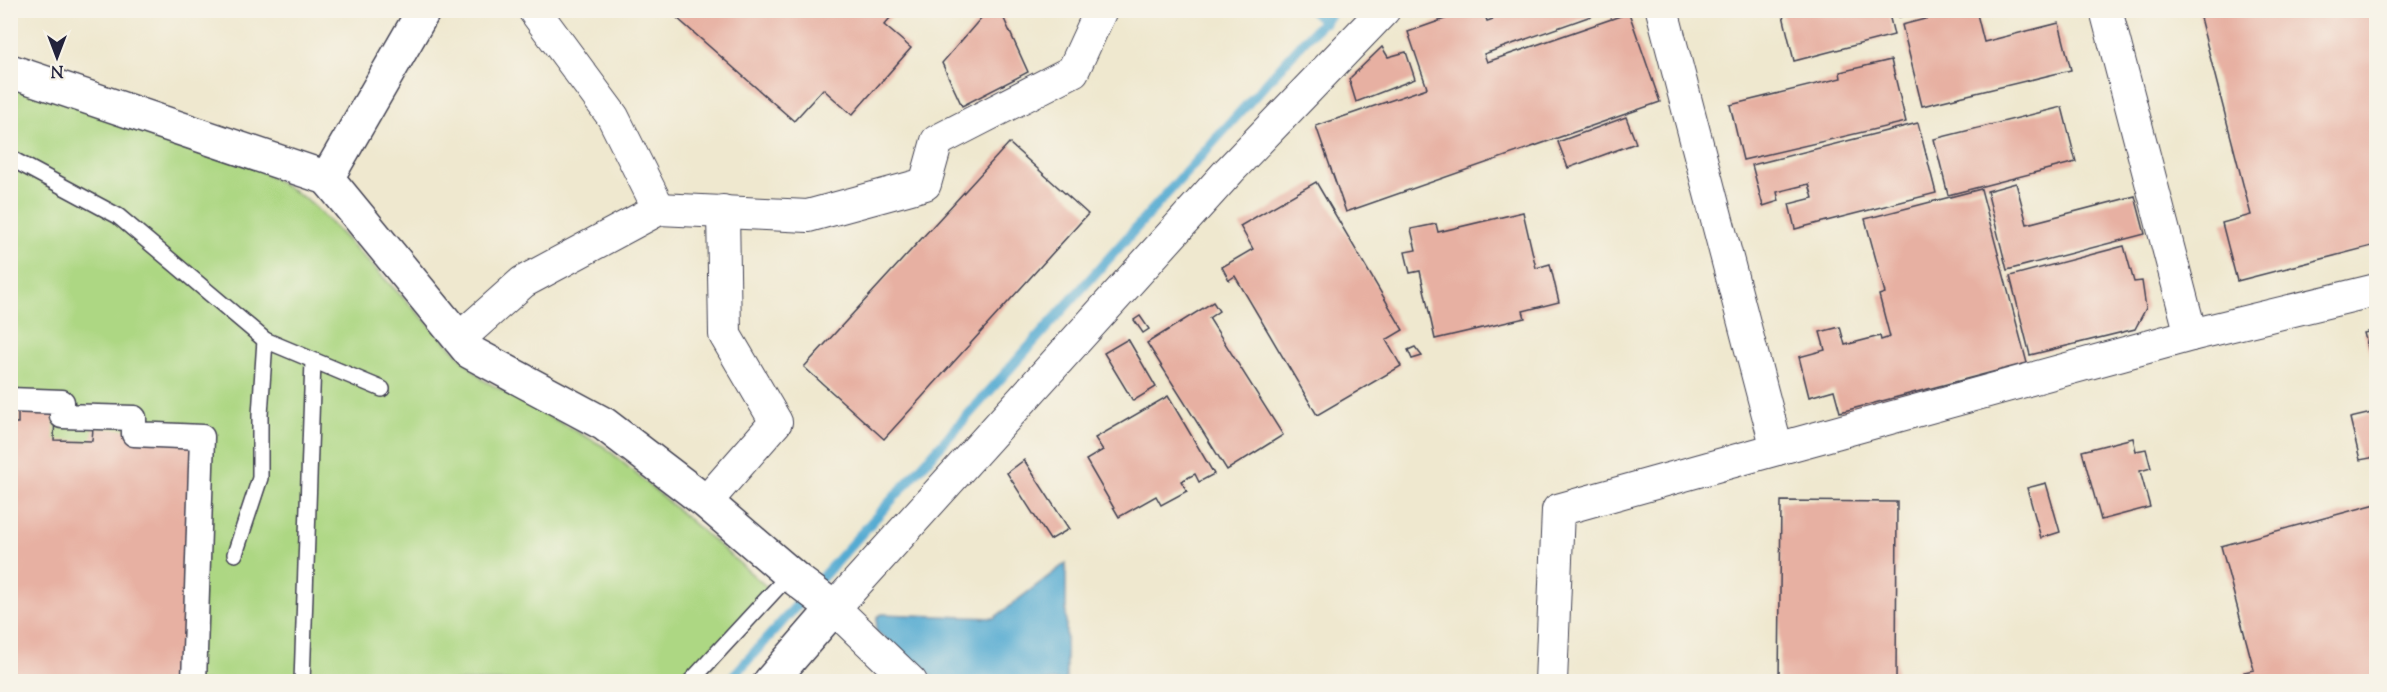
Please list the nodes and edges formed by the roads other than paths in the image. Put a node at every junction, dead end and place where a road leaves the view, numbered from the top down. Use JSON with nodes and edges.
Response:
{"nodes":[{"id":1,"x":424,"y":10,"type":"edge"},
{"id":2,"x":534,"y":10,"type":"edge"},
{"id":3,"x":1101,"y":10,"type":"edge"},
{"id":4,"x":1384,"y":10,"type":"edge"},
{"id":5,"x":1662,"y":10,"type":"edge"},
{"id":6,"x":2106,"y":10,"type":"edge"},
{"id":7,"x":10,"y":71,"type":"edge"},
{"id":8,"x":10,"y":158,"type":"edge"},
{"id":9,"x":327,"y":178,"type":"junction"},
{"id":10,"x":659,"y":209,"type":"junction"},
{"id":11,"x":723,"y":212,"type":"junction"},
{"id":12,"x":2376,"y":290,"type":"edge"},
{"id":13,"x":2191,"y":335,"type":"junction"},
{"id":14,"x":459,"y":339,"type":"junction"},
{"id":15,"x":265,"y":340,"type":"junction"},
{"id":16,"x":313,"y":361,"type":"junction"},
{"id":17,"x":382,"y":389,"type":"dead end"},
{"id":18,"x":10,"y":400,"type":"edge"},
{"id":19,"x":1777,"y":449,"type":"junction"},
{"id":20,"x":706,"y":502,"type":"junction"},
{"id":21,"x":235,"y":554,"type":"dead end"},
{"id":22,"x":793,"y":577,"type":"junction"},
{"id":23,"x":829,"y":604,"type":"junction"},
{"id":24,"x":194,"y":681,"type":"edge"},
{"id":25,"x":302,"y":681,"type":"edge"},
{"id":26,"x":690,"y":681,"type":"edge"},
{"id":27,"x":770,"y":681,"type":"edge"},
{"id":28,"x":911,"y":681,"type":"edge"},
{"id":29,"x":1551,"y":681,"type":"edge"}],
"edges":[{"from":1,"to":9,"type":"street"},
{"from":2,"to":10,"type":"street"},
{"from":3,"to":11,"type":"street"},
{"from":4,"to":23,"type":"street"},
{"from":5,"to":19,"type":"street"},
{"from":6,"to":13,"type":"street"},
{"from":7,"to":9,"type":"street"},
{"from":8,"to":15,"type":"lane"},
{"from":9,"to":14,"type":"street"},
{"from":10,"to":11,"type":"street"},
{"from":10,"to":14,"type":"street"},
{"from":11,"to":20,"type":"street"},
{"from":12,"to":13,"type":"street"},
{"from":13,"to":19,"type":"street"},
{"from":14,"to":20,"type":"street"},
{"from":15,"to":16,"type":"lane"},
{"from":15,"to":21,"type":"lane"},
{"from":16,"to":17,"type":"lane"},
{"from":16,"to":25,"type":"lane"},
{"from":18,"to":24,"type":"street"},
{"from":19,"to":29,"type":"street"},
{"from":20,"to":22,"type":"street"},
{"from":22,"to":23,"type":"street"},
{"from":22,"to":26,"type":"lane"},
{"from":23,"to":27,"type":"street"},
{"from":23,"to":28,"type":"street"}]}
